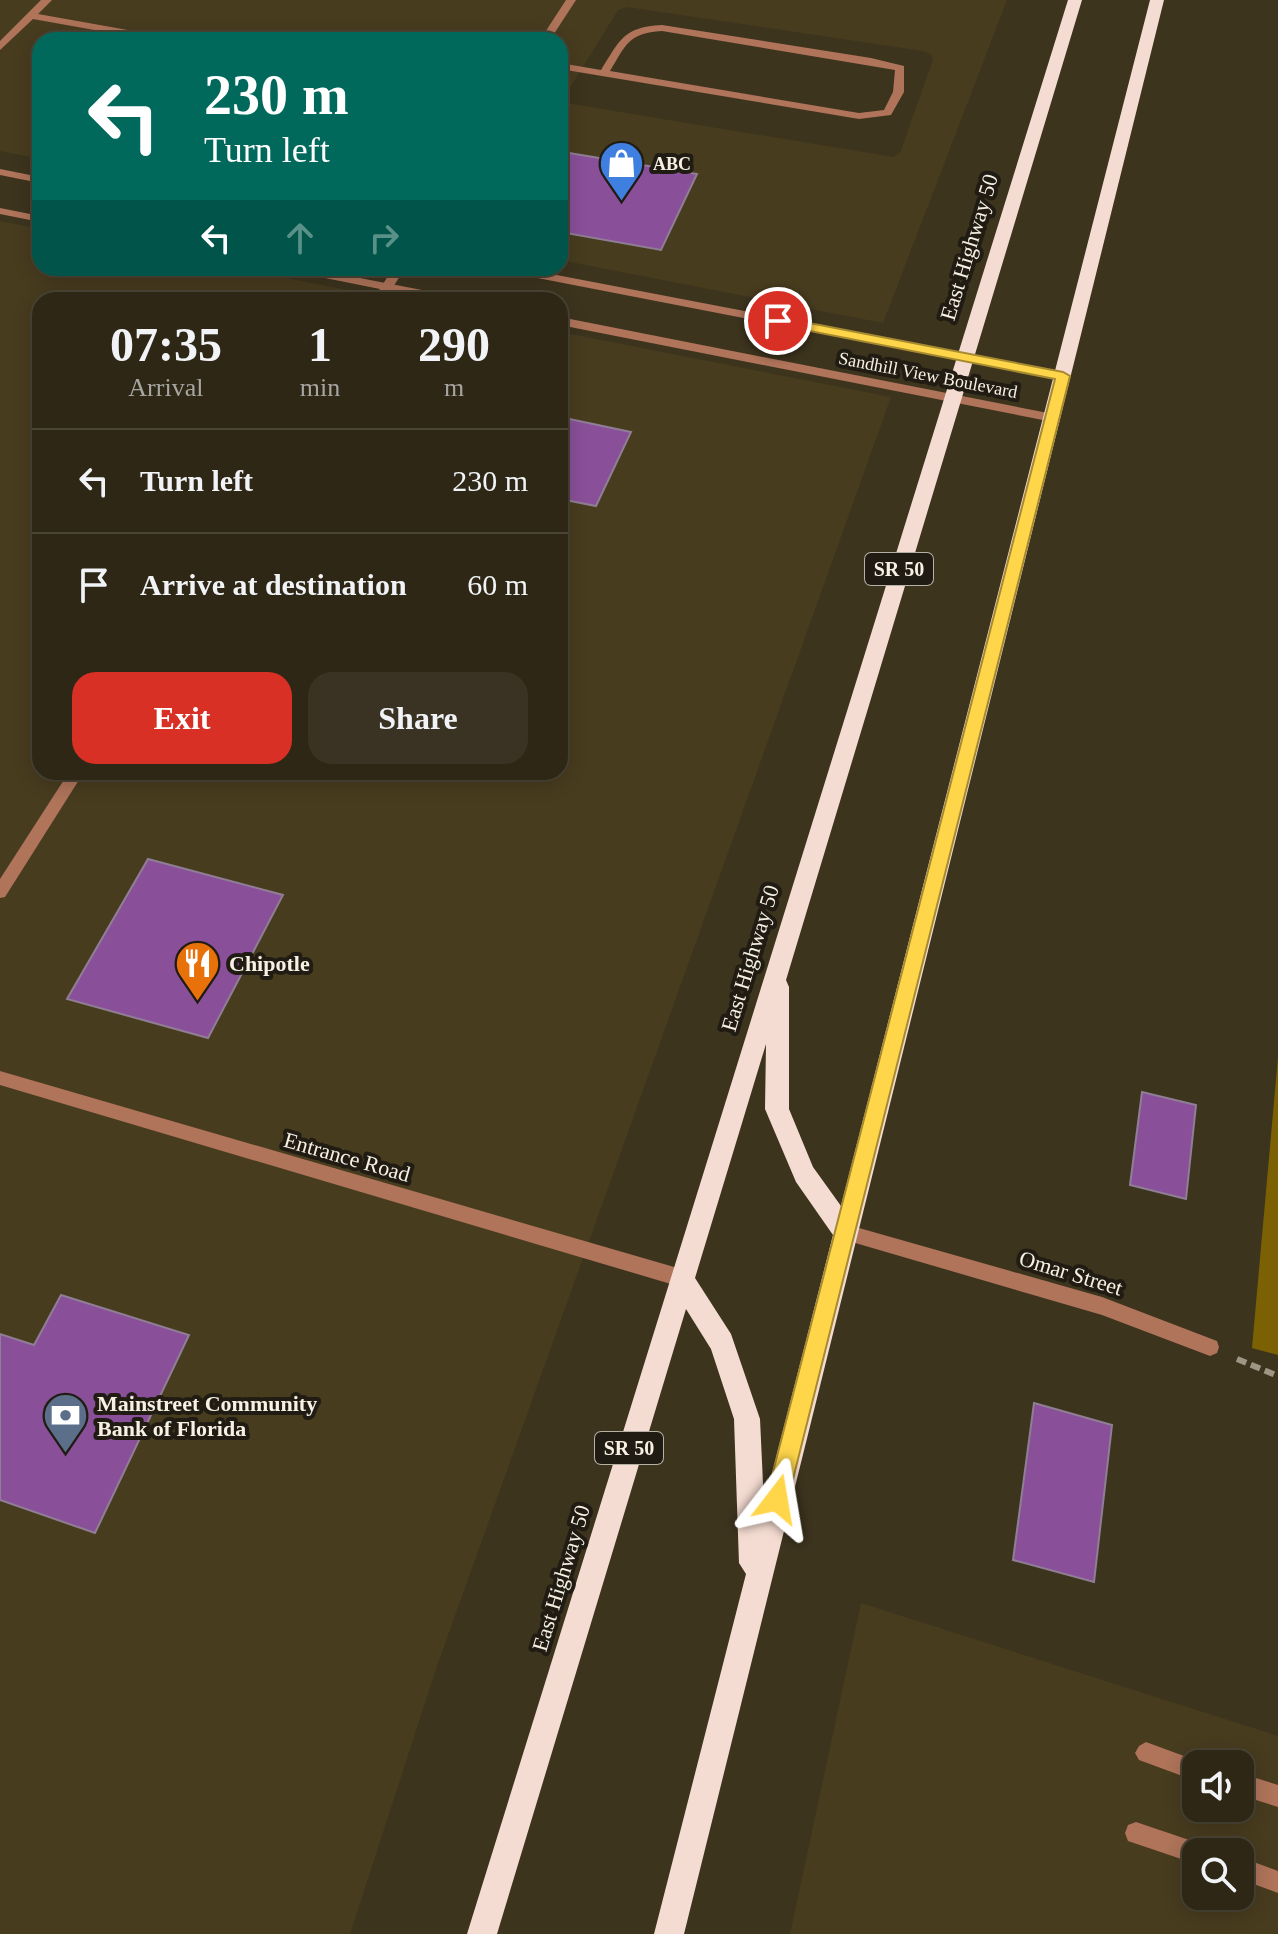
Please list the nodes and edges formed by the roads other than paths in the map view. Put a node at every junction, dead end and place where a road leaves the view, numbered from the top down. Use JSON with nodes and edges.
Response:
{"nodes":[{"id":1,"x":47,"y":0,"type":"edge"},
{"id":2,"x":571,"y":0,"type":"edge"},
{"id":3,"x":1075,"y":0,"type":"edge"},
{"id":4,"x":1157,"y":0,"type":"edge"},
{"id":5,"x":31,"y":16,"type":"junction"},
{"id":6,"x":122,"y":32,"type":"edge"},
{"id":7,"x":550,"y":32,"type":"edge"},
{"id":8,"x":0,"y":47,"type":"edge"},
{"id":9,"x":568,"y":67,"type":"edge"},
{"id":10,"x":604,"y":73,"type":"junction"},
{"id":11,"x":0,"y":172,"type":"edge"},
{"id":12,"x":32,"y":178,"type":"edge"},
{"id":13,"x":0,"y":211,"type":"edge"},
{"id":14,"x":32,"y":217,"type":"edge"},
{"id":15,"x":331,"y":276,"type":"edge"},
{"id":16,"x":394,"y":276,"type":"edge"},
{"id":17,"x":544,"y":276,"type":"edge"},
{"id":18,"x":387,"y":287,"type":"junction"},
{"id":19,"x":384,"y":292,"type":"edge"},
{"id":20,"x":412,"y":292,"type":"edge"},
{"id":21,"x":568,"y":323,"type":"edge"},
{"id":22,"x":965,"y":357,"type":"junction"},
{"id":23,"x":1063,"y":376,"type":"junction"},
{"id":24,"x":952,"y":398,"type":"junction"},
{"id":25,"x":1053,"y":418,"type":"junction"},
{"id":26,"x":72,"y":780,"type":"edge"},
{"id":27,"x":0,"y":892,"type":"edge"},
{"id":28,"x":778,"y":962,"type":"junction"},
{"id":29,"x":0,"y":1078,"type":"edge"},
{"id":30,"x":845,"y":1232,"type":"junction"},
{"id":31,"x":681,"y":1278,"type":"junction"},
{"id":32,"x":1210,"y":1347,"type":"road end"},
{"id":33,"x":754,"y":1588,"type":"junction"},
{"id":34,"x":1146,"y":1753,"type":"dead end"},
{"id":35,"x":1182,"y":1765,"type":"edge"},
{"id":36,"x":1254,"y":1788,"type":"edge"},
{"id":37,"x":1278,"y":1796,"type":"edge"},
{"id":38,"x":1136,"y":1833,"type":"dead end"},
{"id":39,"x":1182,"y":1848,"type":"edge"},
{"id":40,"x":1254,"y":1873,"type":"edge"},
{"id":41,"x":1278,"y":1882,"type":"edge"},
{"id":42,"x":482,"y":1934,"type":"edge"},
{"id":43,"x":669,"y":1934,"type":"edge"}],
"edges":[{"from":1,"to":5,"type":"street"},
{"from":2,"to":7,"type":"street"},
{"from":3,"to":22,"type":"highway","name":"East Highway 50","number":"SR 50"},
{"from":4,"to":23,"type":"highway"},
{"from":5,"to":6,"type":"street"},
{"from":5,"to":8,"type":"street"},
{"from":9,"to":10,"type":"street"},
{"from":10,"to":10,"type":"street"},
{"from":11,"to":12,"type":"street"},
{"from":13,"to":14,"type":"street"},
{"from":15,"to":18,"type":"street"},
{"from":16,"to":18,"type":"street"},
{"from":17,"to":22,"type":"street","name":"Sandhill View Boulevard"},
{"from":18,"to":19,"type":"street"},
{"from":18,"to":20,"type":"street"},
{"from":21,"to":24,"type":"street","name":"Sandhill View Boulevard"},
{"from":22,"to":23,"type":"street","name":"Sandhill View Boulevard"},
{"from":22,"to":24,"type":"highway","name":"East Highway 50","number":"SR 50"},
{"from":23,"to":25,"type":"highway"},
{"from":24,"to":25,"type":"street","name":"Sandhill View Boulevard"},
{"from":24,"to":28,"type":"highway","name":"East Highway 50","number":"SR 50"},
{"from":25,"to":30,"type":"highway"},
{"from":26,"to":27,"type":"street"},
{"from":28,"to":30,"type":"highway"},
{"from":28,"to":31,"type":"highway","name":"East Highway 50","number":"SR 50"},
{"from":29,"to":31,"type":"street","name":"Entrance Road"},
{"from":30,"to":32,"type":"street","name":"Omar Street"},
{"from":30,"to":33,"type":"highway"},
{"from":31,"to":33,"type":"highway"},
{"from":31,"to":42,"type":"highway","name":"East Highway 50","number":"SR 50"},
{"from":33,"to":43,"type":"highway"},
{"from":34,"to":35,"type":"street"},
{"from":36,"to":37,"type":"street"},
{"from":38,"to":39,"type":"street"},
{"from":40,"to":41,"type":"street"}]}
